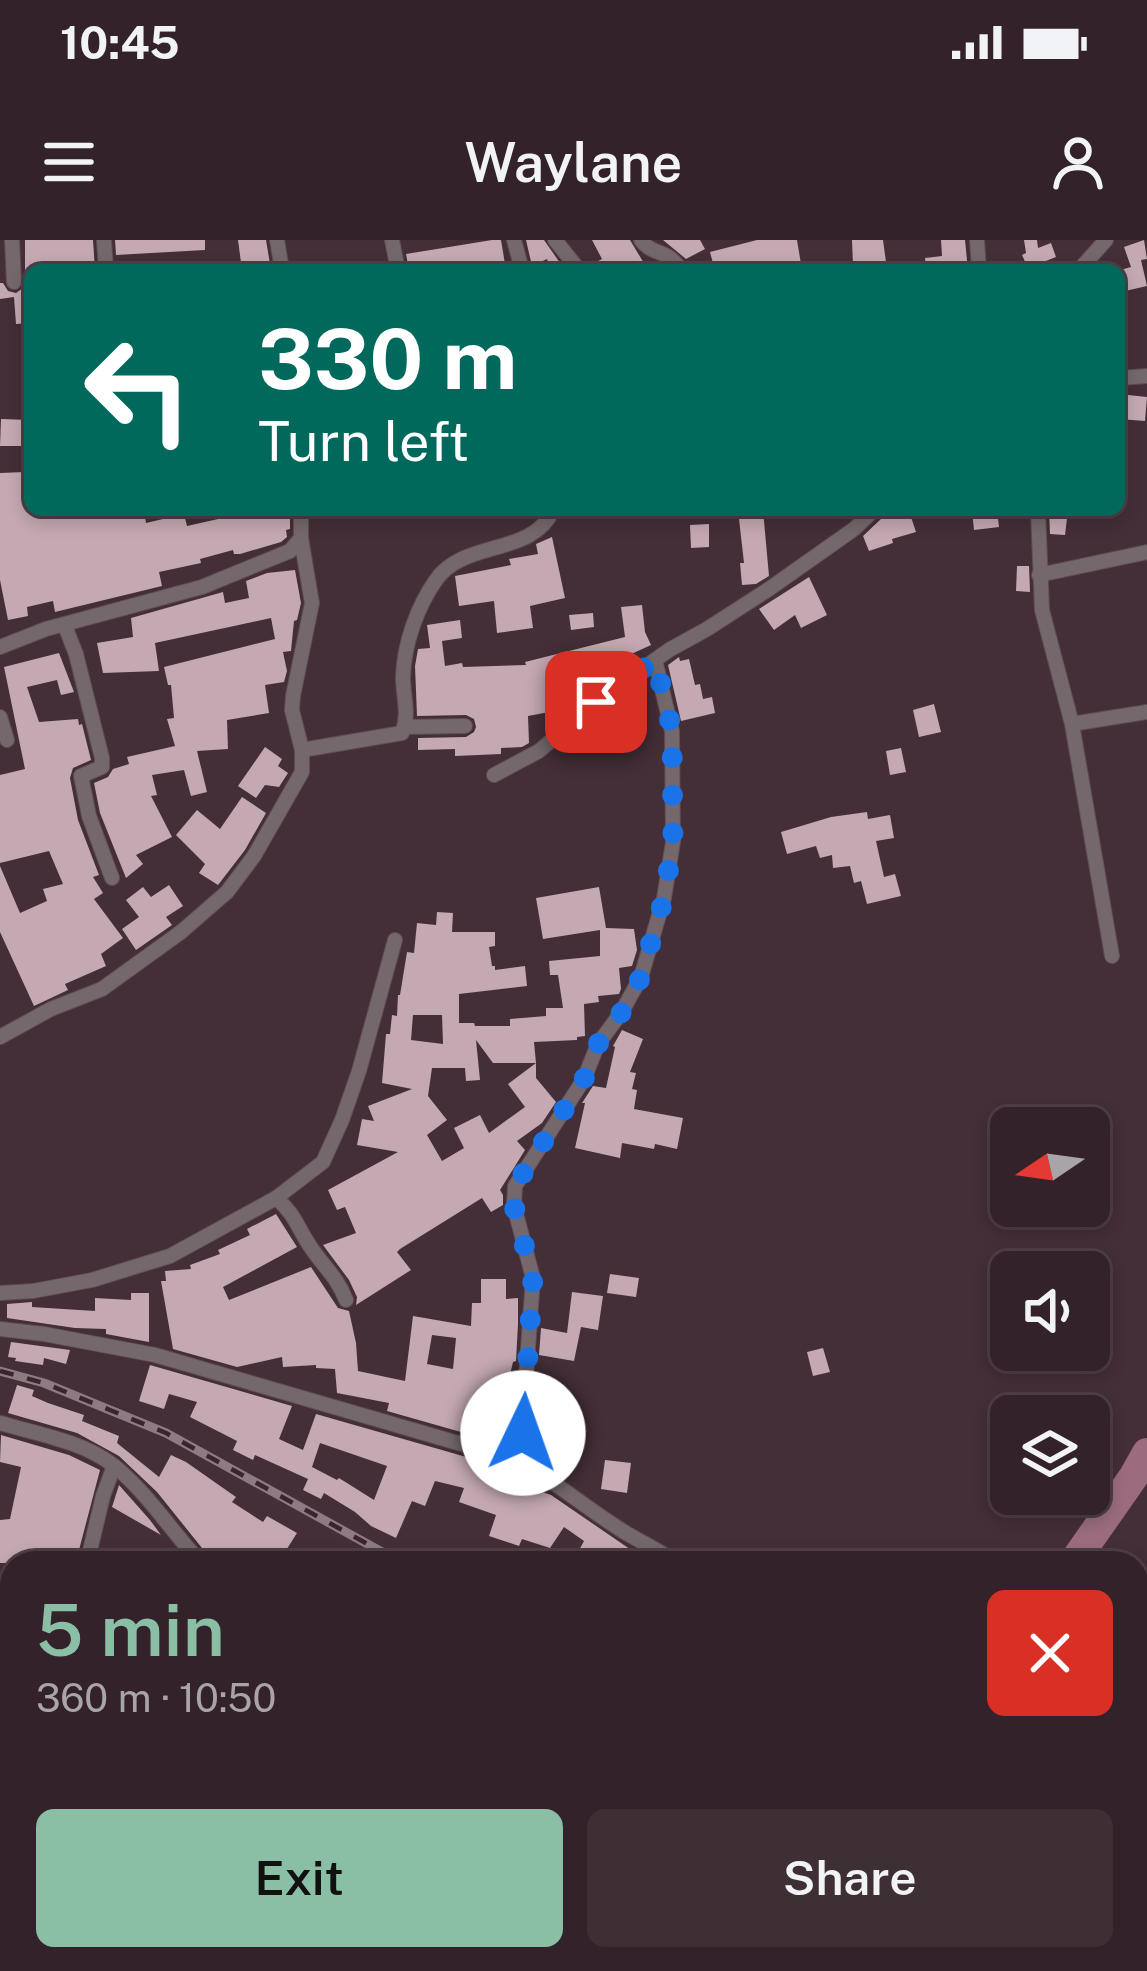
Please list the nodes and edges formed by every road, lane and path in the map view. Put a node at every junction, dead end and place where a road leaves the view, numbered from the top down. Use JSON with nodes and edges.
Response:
{"nodes":[{"id":1,"x":12,"y":240,"type":"edge"},
{"id":2,"x":409,"y":240,"type":"edge"},
{"id":3,"x":555,"y":240,"type":"edge"},
{"id":4,"x":641,"y":240,"type":"edge"},
{"id":5,"x":1106,"y":240,"type":"edge"},
{"id":6,"x":392,"y":241,"type":"edge"},
{"id":7,"x":574,"y":264,"type":"edge"},
{"id":8,"x":677,"y":264,"type":"edge"},
{"id":9,"x":1084,"y":264,"type":"edge"},
{"id":10,"x":14,"y":282,"type":"dead end"},
{"id":11,"x":301,"y":516,"type":"edge"},
{"id":12,"x":550,"y":516,"type":"edge"},
{"id":13,"x":868,"y":516,"type":"edge"},
{"id":14,"x":1038,"y":516,"type":"edge"},
{"id":15,"x":301,"y":538,"type":"junction"},
{"id":16,"x":1147,"y":552,"type":"edge"},
{"id":17,"x":1040,"y":575,"type":"junction"},
{"id":18,"x":65,"y":626,"type":"junction"},
{"id":19,"x":0,"y":647,"type":"edge"},
{"id":20,"x":655,"y":660,"type":"junction"},
{"id":21,"x":1147,"y":712,"type":"edge"},
{"id":22,"x":0,"y":717,"type":"edge"},
{"id":23,"x":1072,"y":724,"type":"junction"},
{"id":24,"x":465,"y":726,"type":"dead end"},
{"id":25,"x":405,"y":727,"type":"junction"},
{"id":26,"x":7,"y":740,"type":"dead end"},
{"id":27,"x":302,"y":750,"type":"junction"},
{"id":28,"x":494,"y":775,"type":"dead end"},
{"id":29,"x":112,"y":878,"type":"dead end"},
{"id":30,"x":395,"y":940,"type":"dead end"},
{"id":31,"x":1112,"y":956,"type":"dead end"},
{"id":32,"x":0,"y":1037,"type":"edge"},
{"id":33,"x":276,"y":1198,"type":"junction"},
{"id":34,"x":0,"y":1293,"type":"edge"},
{"id":35,"x":346,"y":1300,"type":"dead end"},
{"id":36,"x":0,"y":1329,"type":"edge"},
{"id":37,"x":0,"y":1423,"type":"edge"},
{"id":38,"x":520,"y":1461,"type":"junction"},
{"id":39,"x":114,"y":1466,"type":"junction"},
{"id":40,"x":90,"y":1551,"type":"edge"},
{"id":41,"x":191,"y":1551,"type":"edge"},
{"id":42,"x":660,"y":1551,"type":"edge"}],
"edges":[{"from":1,"to":10,"type":"street"},
{"from":2,"to":6,"type":"street"},
{"from":3,"to":7,"type":"street"},
{"from":4,"to":8,"type":"street"},
{"from":5,"to":9,"type":"street"},
{"from":11,"to":15,"type":"street"},
{"from":12,"to":25,"type":"street"},
{"from":13,"to":20,"type":"street"},
{"from":14,"to":17,"type":"street"},
{"from":15,"to":18,"type":"street"},
{"from":15,"to":27,"type":"street"},
{"from":16,"to":17,"type":"street"},
{"from":17,"to":23,"type":"street"},
{"from":18,"to":19,"type":"street"},
{"from":18,"to":29,"type":"street"},
{"from":20,"to":28,"type":"street"},
{"from":20,"to":38,"type":"street"},
{"from":21,"to":23,"type":"street"},
{"from":22,"to":26,"type":"street"},
{"from":23,"to":31,"type":"street"},
{"from":24,"to":25,"type":"street"},
{"from":25,"to":27,"type":"street"},
{"from":27,"to":32,"type":"street"},
{"from":30,"to":33,"type":"street"},
{"from":33,"to":34,"type":"street"},
{"from":33,"to":35,"type":"street"},
{"from":36,"to":38,"type":"street"},
{"from":37,"to":39,"type":"street"},
{"from":38,"to":42,"type":"street"},
{"from":39,"to":40,"type":"street"},
{"from":39,"to":41,"type":"street"}]}
